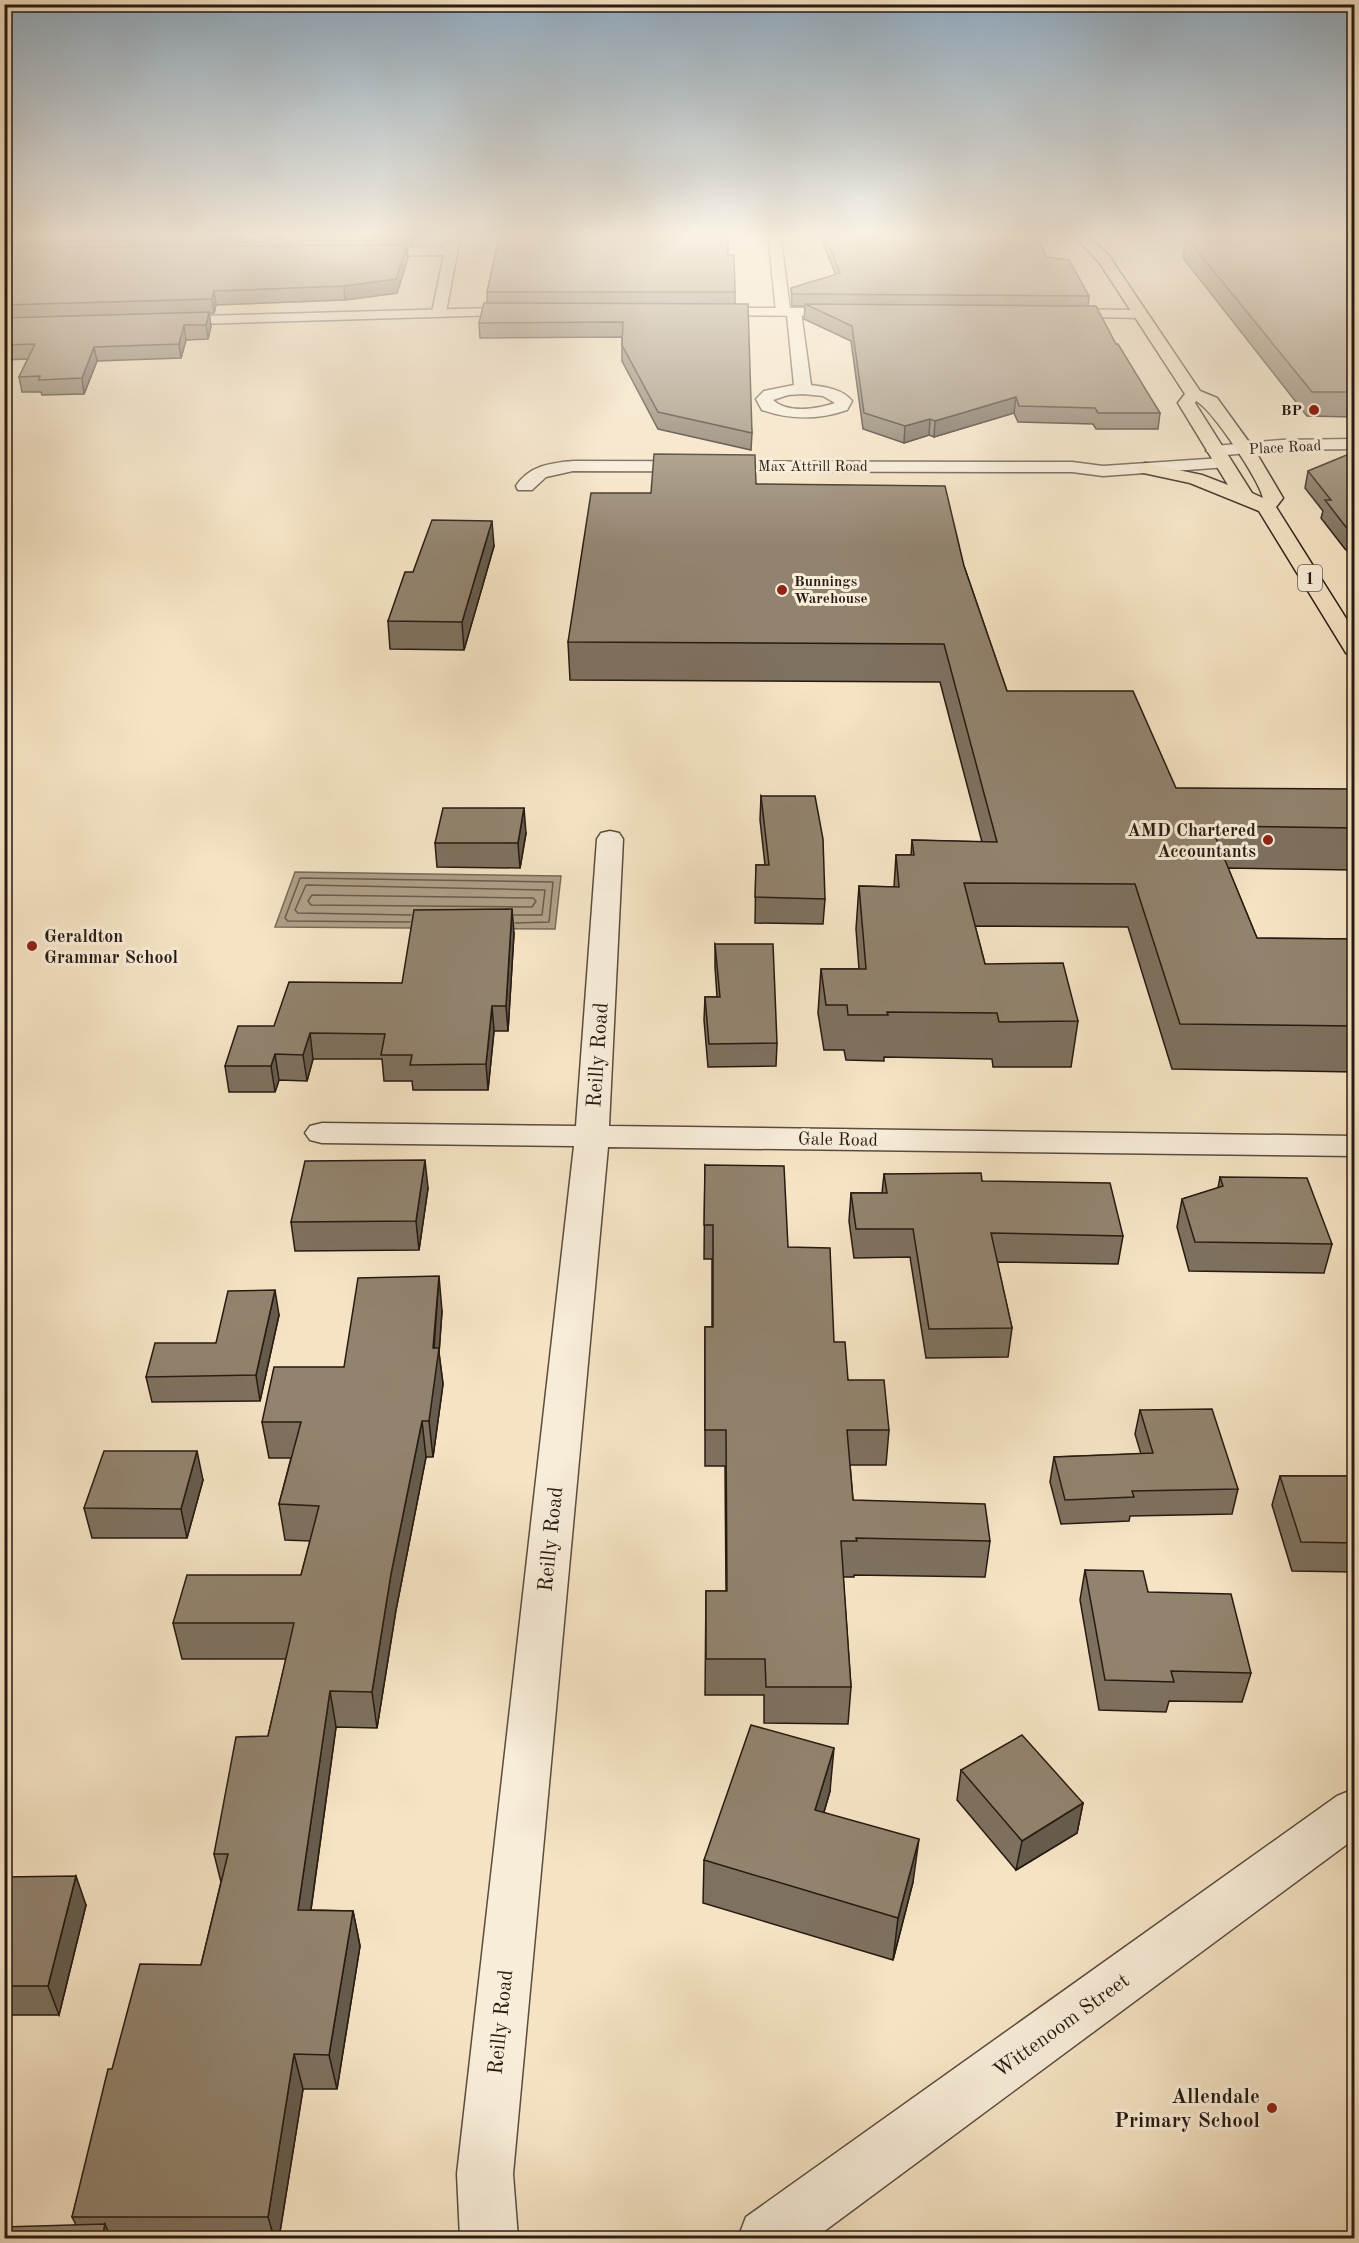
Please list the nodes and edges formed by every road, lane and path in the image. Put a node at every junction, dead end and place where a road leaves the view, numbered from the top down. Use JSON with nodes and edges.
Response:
{"nodes":[{"id":1,"x":793,"y":338,"type":"edge"},
{"id":2,"x":1155,"y":338,"type":"edge"},
{"id":3,"x":803,"y":389,"type":"dead end"},
{"id":4,"x":1194,"y":394,"type":"junction"},
{"id":5,"x":1354,"y":444,"type":"edge"},
{"id":6,"x":1249,"y":456,"type":"junction"},
{"id":7,"x":1219,"y":457,"type":"junction"},
{"id":8,"x":1275,"y":464,"type":"dead end"},
{"id":9,"x":1072,"y":467,"type":"junction"},
{"id":10,"x":1145,"y":468,"type":"junction"},
{"id":11,"x":525,"y":486,"type":"dead end"},
{"id":12,"x":1245,"y":497,"type":"junction"},
{"id":13,"x":1266,"y":507,"type":"junction"},
{"id":14,"x":1354,"y":648,"type":"edge"},
{"id":15,"x":610,"y":839,"type":"dead end"},
{"id":16,"x":322,"y":1133,"type":"dead end"},
{"id":17,"x":592,"y":1136,"type":"junction"},
{"id":18,"x":1354,"y":1146,"type":"edge"},
{"id":19,"x":1354,"y":1810,"type":"edge"},
{"id":20,"x":489,"y":2238,"type":"edge"},
{"id":21,"x":766,"y":2238,"type":"edge"}],
"edges":[{"from":1,"to":3,"type":"street"},
{"from":2,"to":4,"type":"highway","number":"1"},
{"from":4,"to":6,"type":"highway","number":"1"},
{"from":4,"to":7,"type":"highway"},
{"from":5,"to":6,"type":"street","name":"Place Road"},
{"from":6,"to":7,"type":"street","name":"Place Road"},
{"from":6,"to":8,"type":"street","name":"Place Road"},
{"from":6,"to":13,"type":"highway","number":"1"},
{"from":7,"to":9,"type":"street","name":"Max Attrill Road"},
{"from":7,"to":10,"type":"street","name":"Max Attrill Road"},
{"from":7,"to":12,"type":"highway"},
{"from":9,"to":10,"type":"street","name":"Max Attrill Road"},
{"from":9,"to":11,"type":"street","name":"Max Attrill Road"},
{"from":10,"to":12,"type":"highway"},
{"from":12,"to":13,"type":"highway"},
{"from":13,"to":14,"type":"highway","number":"1"},
{"from":15,"to":17,"type":"street","name":"Reilly Road"},
{"from":16,"to":17,"type":"street","name":"Gale Road"},
{"from":17,"to":18,"type":"street","name":"Gale Road"},
{"from":17,"to":20,"type":"street","name":"Reilly Road"},
{"from":19,"to":21,"type":"street","name":"Wittenoom Street"}]}
